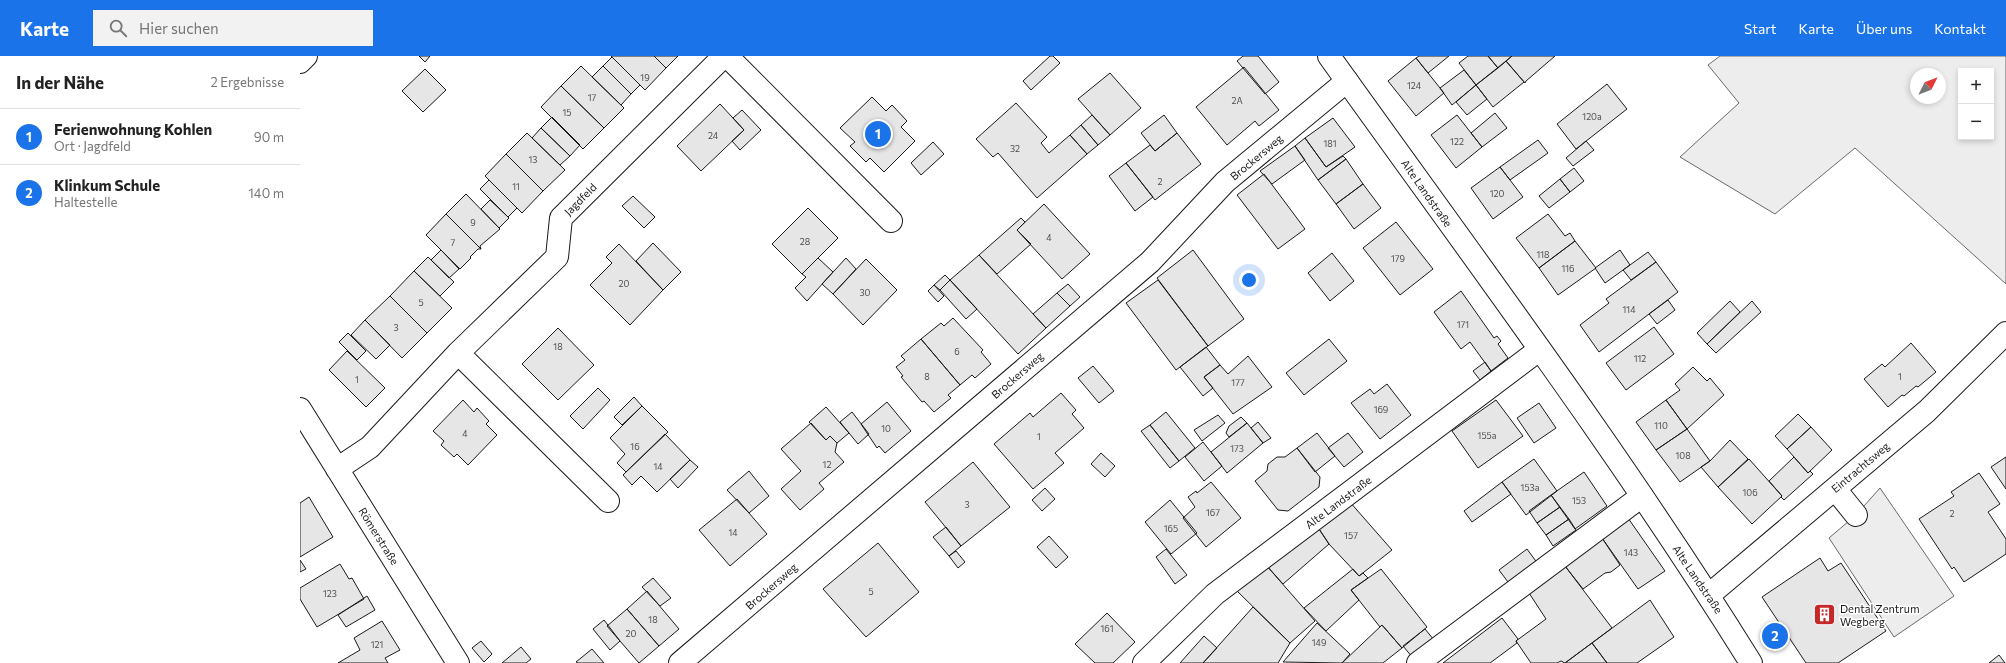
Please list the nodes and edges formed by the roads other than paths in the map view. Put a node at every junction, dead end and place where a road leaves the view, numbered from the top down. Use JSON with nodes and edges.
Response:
{"nodes":[{"id":1,"x":306,"y":56,"type":"edge"},
{"id":2,"x":724,"y":56,"type":"edge"},
{"id":3,"x":727,"y":56,"type":"edge"},
{"id":4,"x":1329,"y":56,"type":"edge"},
{"id":5,"x":300,"y":62,"type":"edge"},
{"id":6,"x":1347,"y":81,"type":"junction"},
{"id":7,"x":892,"y":222,"type":"dead end"},
{"id":8,"x":2006,"y":333,"type":"edge"},
{"id":9,"x":1539,"y":350,"type":"junction"},
{"id":10,"x":458,"y":353,"type":"junction"},
{"id":11,"x":300,"y":409,"type":"edge"},
{"id":12,"x":337,"y":470,"type":"junction"},
{"id":13,"x":1835,"y":489,"type":"junction"},
{"id":14,"x":1642,"y":496,"type":"junction"},
{"id":15,"x":608,"y":501,"type":"dead end"},
{"id":16,"x":1856,"y":515,"type":"dead end"},
{"id":17,"x":1709,"y":596,"type":"junction"},
{"id":18,"x":458,"y":663,"type":"edge"},
{"id":19,"x":680,"y":663,"type":"edge"},
{"id":20,"x":1144,"y":663,"type":"edge"},
{"id":21,"x":1418,"y":663,"type":"edge"},
{"id":22,"x":1751,"y":663,"type":"edge"}],
"edges":[{"from":1,"to":5,"type":"street"},
{"from":2,"to":10,"type":"street","name":"Jagdfeld"},
{"from":3,"to":7,"type":"street"},
{"from":4,"to":6,"type":"street","name":"Alte Landstraße"},
{"from":6,"to":9,"type":"street","name":"Alte Landstraße"},
{"from":6,"to":19,"type":"street","name":"Brockersweg"},
{"from":8,"to":13,"type":"street","name":"Eintrachtsweg"},
{"from":9,"to":14,"type":"street","name":"Alte Landstraße"},
{"from":9,"to":20,"type":"street","name":"Alte Landstraße"},
{"from":10,"to":12,"type":"street","name":"Jagdfeld"},
{"from":10,"to":15,"type":"street"},
{"from":11,"to":12,"type":"street","name":"Römerstraße"},
{"from":12,"to":18,"type":"street","name":"Römerstraße"},
{"from":13,"to":16,"type":"street"},
{"from":13,"to":17,"type":"street","name":"Eintrachtsweg"},
{"from":14,"to":17,"type":"street","name":"Alte Landstraße"},
{"from":14,"to":21,"type":"street"},
{"from":17,"to":22,"type":"street","name":"Alte Landstraße"}]}
